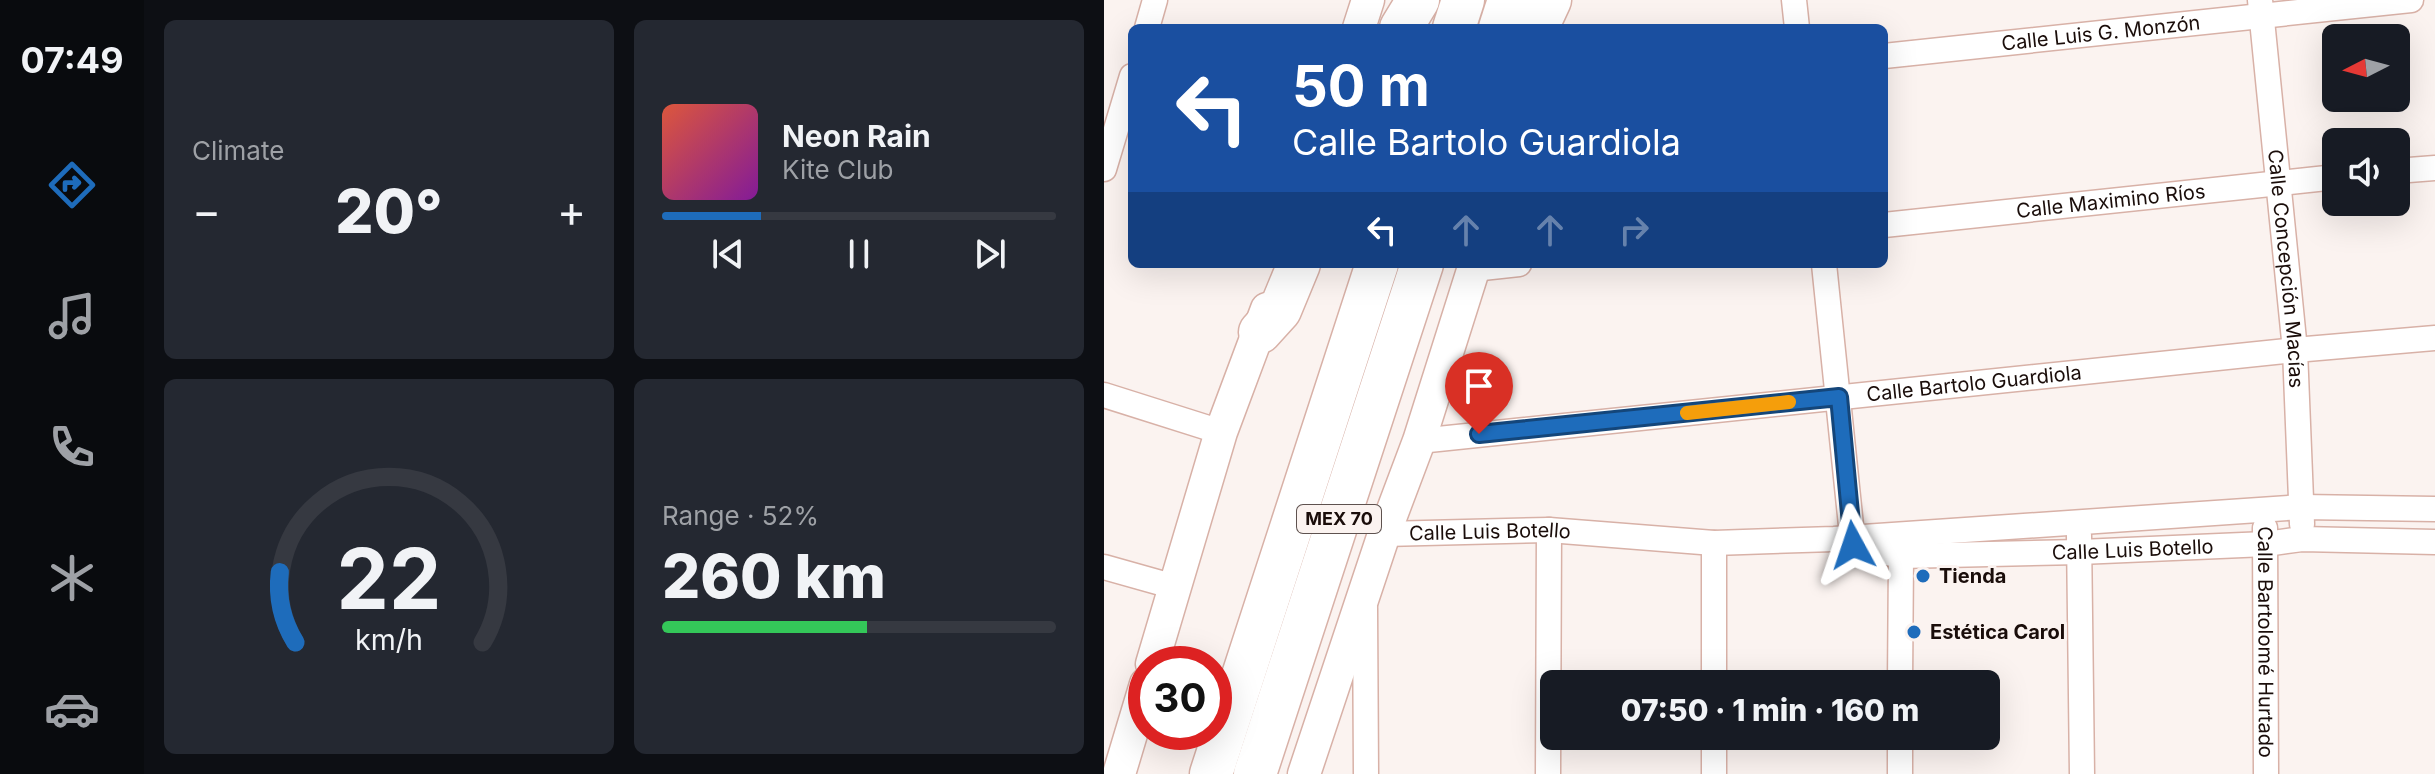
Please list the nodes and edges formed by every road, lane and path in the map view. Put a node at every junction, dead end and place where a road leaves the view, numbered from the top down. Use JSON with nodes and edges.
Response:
{"nodes":[{"id":1,"x":1155,"y":0,"type":"edge"},
{"id":2,"x":1368,"y":0,"type":"edge"},
{"id":3,"x":1418,"y":0,"type":"edge"},
{"id":4,"x":1463,"y":0,"type":"edge"},
{"id":5,"x":1509,"y":0,"type":"edge"},
{"id":6,"x":1550,"y":0,"type":"edge"},
{"id":7,"x":1794,"y":0,"type":"edge"},
{"id":8,"x":2411,"y":0,"type":"edge"},
{"id":9,"x":2261,"y":7,"type":"edge"},
{"id":10,"x":1148,"y":24,"type":"edge"},
{"id":11,"x":1360,"y":24,"type":"edge"},
{"id":12,"x":1403,"y":24,"type":"edge"},
{"id":13,"x":1455,"y":24,"type":"edge"},
{"id":14,"x":1501,"y":24,"type":"edge"},
{"id":15,"x":1541,"y":24,"type":"edge"},
{"id":16,"x":1797,"y":24,"type":"edge"},
{"id":17,"x":1888,"y":55,"type":"edge"},
{"id":18,"x":1128,"y":89,"type":"edge"},
{"id":19,"x":2435,"y":168,"type":"edge"},
{"id":20,"x":1104,"y":169,"type":"edge"},
{"id":21,"x":2410,"y":170,"type":"edge"},
{"id":22,"x":2322,"y":178,"type":"edge"},
{"id":23,"x":2278,"y":183,"type":"junction"},
{"id":24,"x":1888,"y":225,"type":"edge"},
{"id":25,"x":1281,"y":268,"type":"edge"},
{"id":26,"x":1297,"y":268,"type":"edge"},
{"id":27,"x":1376,"y":268,"type":"edge"},
{"id":28,"x":1421,"y":268,"type":"edge"},
{"id":29,"x":1473,"y":268,"type":"edge"},
{"id":30,"x":1824,"y":268,"type":"edge"},
{"id":31,"x":1260,"y":332,"type":"junction"},
{"id":32,"x":2435,"y":338,"type":"edge"},
{"id":33,"x":2295,"y":350,"type":"junction"},
{"id":34,"x":1104,"y":395,"type":"edge"},
{"id":35,"x":1839,"y":397,"type":"junction"},
{"id":36,"x":1221,"y":432,"type":"junction"},
{"id":37,"x":1419,"y":441,"type":"junction"},
{"id":38,"x":2302,"y":507,"type":"junction"},
{"id":39,"x":2435,"y":509,"type":"edge"},
{"id":40,"x":2265,"y":510,"type":"junction"},
{"id":41,"x":2077,"y":524,"type":"junction"},
{"id":42,"x":1549,"y":530,"type":"junction"},
{"id":43,"x":1384,"y":534,"type":"junction"},
{"id":44,"x":2302,"y":539,"type":"junction"},
{"id":45,"x":1846,"y":540,"type":"junction"},
{"id":46,"x":2435,"y":542,"type":"edge"},
{"id":47,"x":1714,"y":543,"type":"junction"},
{"id":48,"x":2266,"y":544,"type":"junction"},
{"id":49,"x":2080,"y":552,"type":"junction"},
{"id":50,"x":1901,"y":556,"type":"junction"},
{"id":51,"x":1104,"y":567,"type":"edge"},
{"id":52,"x":1175,"y":587,"type":"junction"},
{"id":53,"x":1365,"y":592,"type":"junction"},
{"id":54,"x":1157,"y":646,"type":"edge"},
{"id":55,"x":1714,"y":670,"type":"edge"},
{"id":56,"x":1900,"y":670,"type":"edge"},
{"id":57,"x":1128,"y":732,"type":"edge"},
{"id":58,"x":1714,"y":750,"type":"edge"},
{"id":59,"x":1900,"y":750,"type":"edge"},
{"id":60,"x":1116,"y":764,"type":"edge"},
{"id":61,"x":1211,"y":774,"type":"edge"},
{"id":62,"x":1255,"y":774,"type":"edge"},
{"id":63,"x":1304,"y":774,"type":"edge"},
{"id":64,"x":1366,"y":774,"type":"edge"},
{"id":65,"x":1548,"y":774,"type":"edge"},
{"id":66,"x":1714,"y":774,"type":"edge"},
{"id":67,"x":1900,"y":774,"type":"edge"},
{"id":68,"x":2082,"y":774,"type":"edge"},
{"id":69,"x":2266,"y":774,"type":"edge"}],
"edges":[{"from":1,"to":10,"type":"street"},
{"from":2,"to":11,"type":"main road"},
{"from":3,"to":12,"type":"highway"},
{"from":4,"to":13,"type":"highway"},
{"from":5,"to":14,"type":"highway"},
{"from":6,"to":15,"type":"highway"},
{"from":7,"to":16,"type":"street"},
{"from":8,"to":9,"type":"street","name":"Calle Luis G. Monzón"},
{"from":9,"to":17,"type":"street","name":"Calle Luis G. Monzón"},
{"from":9,"to":23,"type":"street","name":"Calle Concepción Macías"},
{"from":18,"to":20,"type":"street"},
{"from":19,"to":21,"type":"street"},
{"from":22,"to":23,"type":"street","name":"Calle Maximino Ríos"},
{"from":23,"to":24,"type":"street","name":"Calle Maximino Ríos"},
{"from":23,"to":33,"type":"street","name":"Calle Concepción Macías"},
{"from":25,"to":31,"type":"main road"},
{"from":26,"to":31,"type":"highway"},
{"from":27,"to":61,"type":"highway","number":"MEX 70"},
{"from":28,"to":62,"type":"highway","number":"MEX 70"},
{"from":29,"to":37,"type":"main road"},
{"from":30,"to":35,"type":"street"},
{"from":31,"to":36,"type":"main road"},
{"from":32,"to":33,"type":"street","name":"Calle Bartolo Guardiola"},
{"from":33,"to":35,"type":"street","name":"Calle Bartolo Guardiola"},
{"from":33,"to":38,"type":"street","name":"Calle Concepción Macías"},
{"from":34,"to":36,"type":"street"},
{"from":35,"to":37,"type":"street","name":"Calle Bartolo Guardiola"},
{"from":35,"to":45,"type":"street"},
{"from":36,"to":52,"type":"main road"},
{"from":37,"to":43,"type":"main road"},
{"from":38,"to":39,"type":"street","name":"Calle Luis Botello"},
{"from":38,"to":40,"type":"street","name":"Calle Luis Botello"},
{"from":38,"to":44,"type":"street","name":"Calle Concepción Macías"},
{"from":40,"to":41,"type":"street","name":"Calle Luis Botello"},
{"from":40,"to":48,"type":"street","name":"Calle Bartolomé Hurtado"},
{"from":41,"to":45,"type":"street","name":"Calle Luis Botello"},
{"from":41,"to":49,"type":"street"},
{"from":42,"to":43,"type":"street","name":"Calle Luis Botello"},
{"from":42,"to":47,"type":"street","name":"Calle Luis Botello"},
{"from":42,"to":65,"type":"street"},
{"from":43,"to":53,"type":"main road"},
{"from":44,"to":46,"type":"street","name":"Calle Luis Botello"},
{"from":44,"to":48,"type":"street","name":"Calle Luis Botello"},
{"from":45,"to":47,"type":"street","name":"Calle Luis Botello"},
{"from":45,"to":50,"type":"street","name":"Calle Luis Botello"},
{"from":47,"to":55,"type":"street"},
{"from":48,"to":49,"type":"street","name":"Calle Luis Botello"},
{"from":48,"to":69,"type":"street","name":"Calle Bartolomé Hurtado"},
{"from":49,"to":50,"type":"street","name":"Calle Luis Botello"},
{"from":49,"to":68,"type":"street"},
{"from":50,"to":56,"type":"street"},
{"from":51,"to":52,"type":"street"},
{"from":52,"to":54,"type":"main road"},
{"from":53,"to":63,"type":"main road"},
{"from":53,"to":64,"type":"street"},
{"from":57,"to":60,"type":"main road"},
{"from":58,"to":66,"type":"street"},
{"from":59,"to":67,"type":"street"}]}
